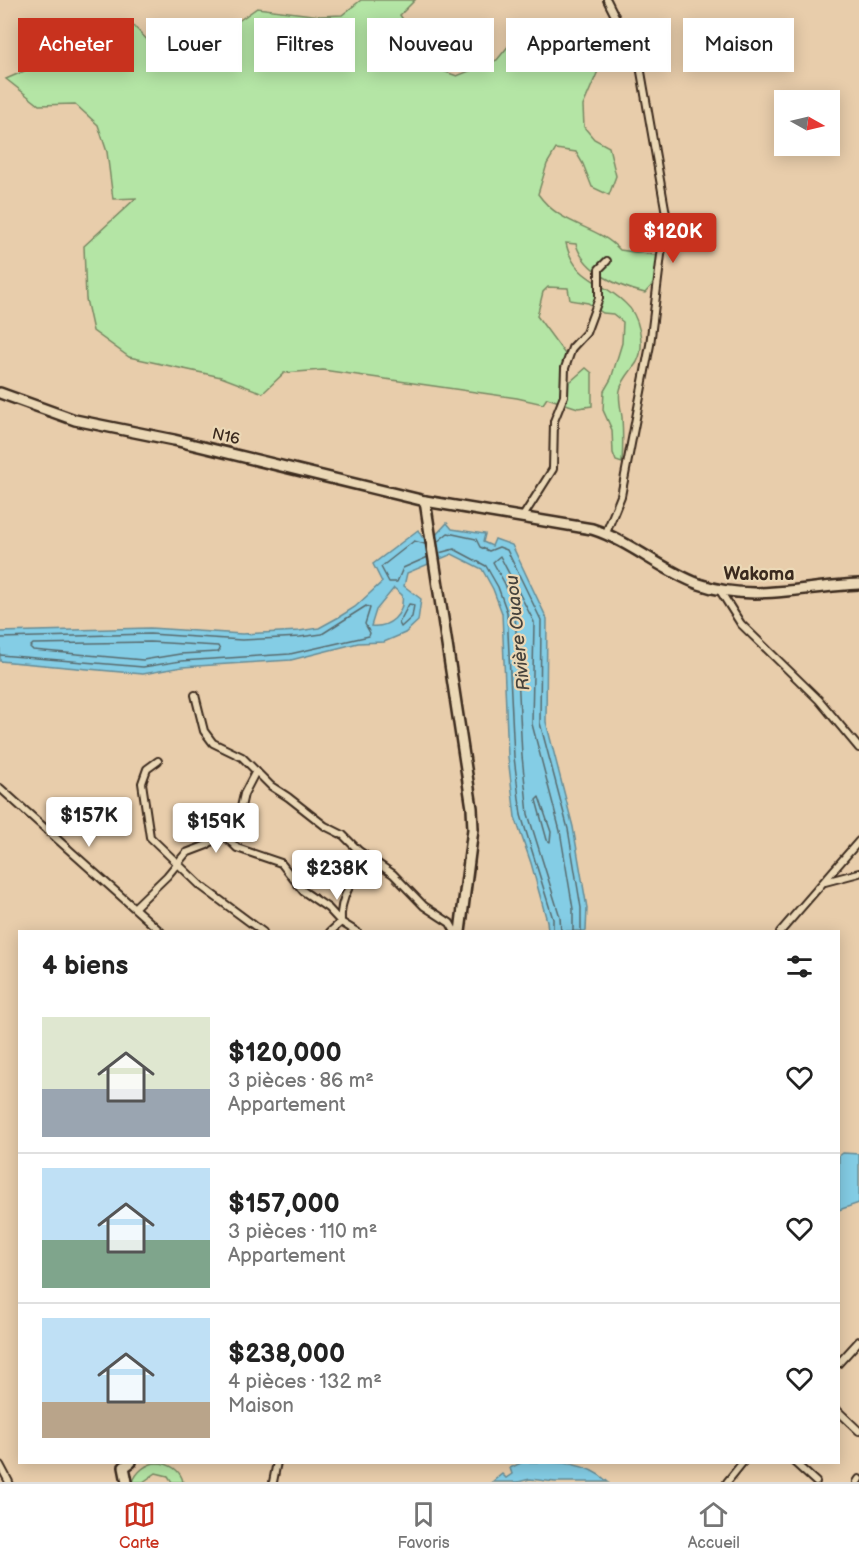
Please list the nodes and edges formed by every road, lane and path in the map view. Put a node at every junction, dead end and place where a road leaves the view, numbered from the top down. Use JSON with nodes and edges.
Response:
{"nodes":[{"id":1,"x":607,"y":0,"type":"edge"},
{"id":2,"x":607,"y":261,"type":"dead end"},
{"id":3,"x":0,"y":393,"type":"edge"},
{"id":4,"x":425,"y":501,"type":"junction"},
{"id":5,"x":522,"y":519,"type":"junction"},
{"id":6,"x":606,"y":533,"type":"junction"},
{"id":7,"x":859,"y":584,"type":"edge"},
{"id":8,"x":718,"y":589,"type":"junction"},
{"id":9,"x":195,"y":695,"type":"dead end"},
{"id":10,"x":859,"y":748,"type":"edge"},
{"id":11,"x":159,"y":762,"type":"dead end"},
{"id":12,"x":255,"y":771,"type":"junction"},
{"id":13,"x":0,"y":788,"type":"edge"},
{"id":14,"x":222,"y":833,"type":"junction"},
{"id":15,"x":859,"y":841,"type":"edge"},
{"id":16,"x":370,"y":858,"type":"junction"},
{"id":17,"x":177,"y":866,"type":"junction"},
{"id":18,"x":859,"y":873,"type":"edge"},
{"id":19,"x":823,"y":883,"type":"junction"},
{"id":20,"x":136,"y":906,"type":"junction"},
{"id":21,"x":340,"y":922,"type":"junction"},
{"id":22,"x":159,"y":930,"type":"edge"},
{"id":23,"x":260,"y":930,"type":"edge"},
{"id":24,"x":332,"y":930,"type":"edge"},
{"id":25,"x":354,"y":930,"type":"edge"},
{"id":26,"x":454,"y":930,"type":"edge"},
{"id":27,"x":460,"y":930,"type":"edge"},
{"id":28,"x":782,"y":930,"type":"edge"},
{"id":29,"x":857,"y":1346,"type":"edge"},
{"id":30,"x":840,"y":1362,"type":"edge"},
{"id":31,"x":840,"y":1413,"type":"edge"},
{"id":32,"x":859,"y":1431,"type":"edge"},
{"id":33,"x":126,"y":1464,"type":"edge"},
{"id":34,"x":277,"y":1464,"type":"edge"},
{"id":35,"x":741,"y":1464,"type":"edge"},
{"id":36,"x":796,"y":1464,"type":"edge"},
{"id":37,"x":0,"y":1465,"type":"edge"},
{"id":38,"x":9,"y":1482,"type":"edge"},
{"id":39,"x":127,"y":1482,"type":"edge"},
{"id":40,"x":273,"y":1482,"type":"edge"},
{"id":41,"x":727,"y":1482,"type":"edge"},
{"id":42,"x":816,"y":1482,"type":"edge"}],
"edges":[{"from":1,"to":6,"type":"street"},
{"from":2,"to":5,"type":"street"},
{"from":3,"to":4,"type":"main road","name":"N16","number":"N16"},
{"from":4,"to":5,"type":"main road","name":"N16"},
{"from":4,"to":27,"type":"main road"},
{"from":5,"to":6,"type":"main road","name":"N16"},
{"from":6,"to":8,"type":"main road","name":"N16"},
{"from":7,"to":8,"type":"main road","name":"N16"},
{"from":8,"to":10,"type":"street"},
{"from":9,"to":12,"type":"street"},
{"from":11,"to":17,"type":"street"},
{"from":12,"to":14,"type":"street"},
{"from":12,"to":16,"type":"street"},
{"from":13,"to":20,"type":"street"},
{"from":14,"to":17,"type":"street"},
{"from":14,"to":21,"type":"street"},
{"from":15,"to":19,"type":"street"},
{"from":16,"to":21,"type":"street"},
{"from":16,"to":26,"type":"street"},
{"from":17,"to":20,"type":"street"},
{"from":17,"to":23,"type":"street"},
{"from":18,"to":19,"type":"street"},
{"from":19,"to":28,"type":"street"},
{"from":20,"to":22,"type":"street"},
{"from":21,"to":24,"type":"street"},
{"from":21,"to":25,"type":"street"},
{"from":29,"to":30,"type":"street"},
{"from":31,"to":32,"type":"street"},
{"from":33,"to":39,"type":"main road"},
{"from":34,"to":40,"type":"street"},
{"from":35,"to":41,"type":"street"},
{"from":36,"to":42,"type":"street"},
{"from":37,"to":38,"type":"street"}]}
